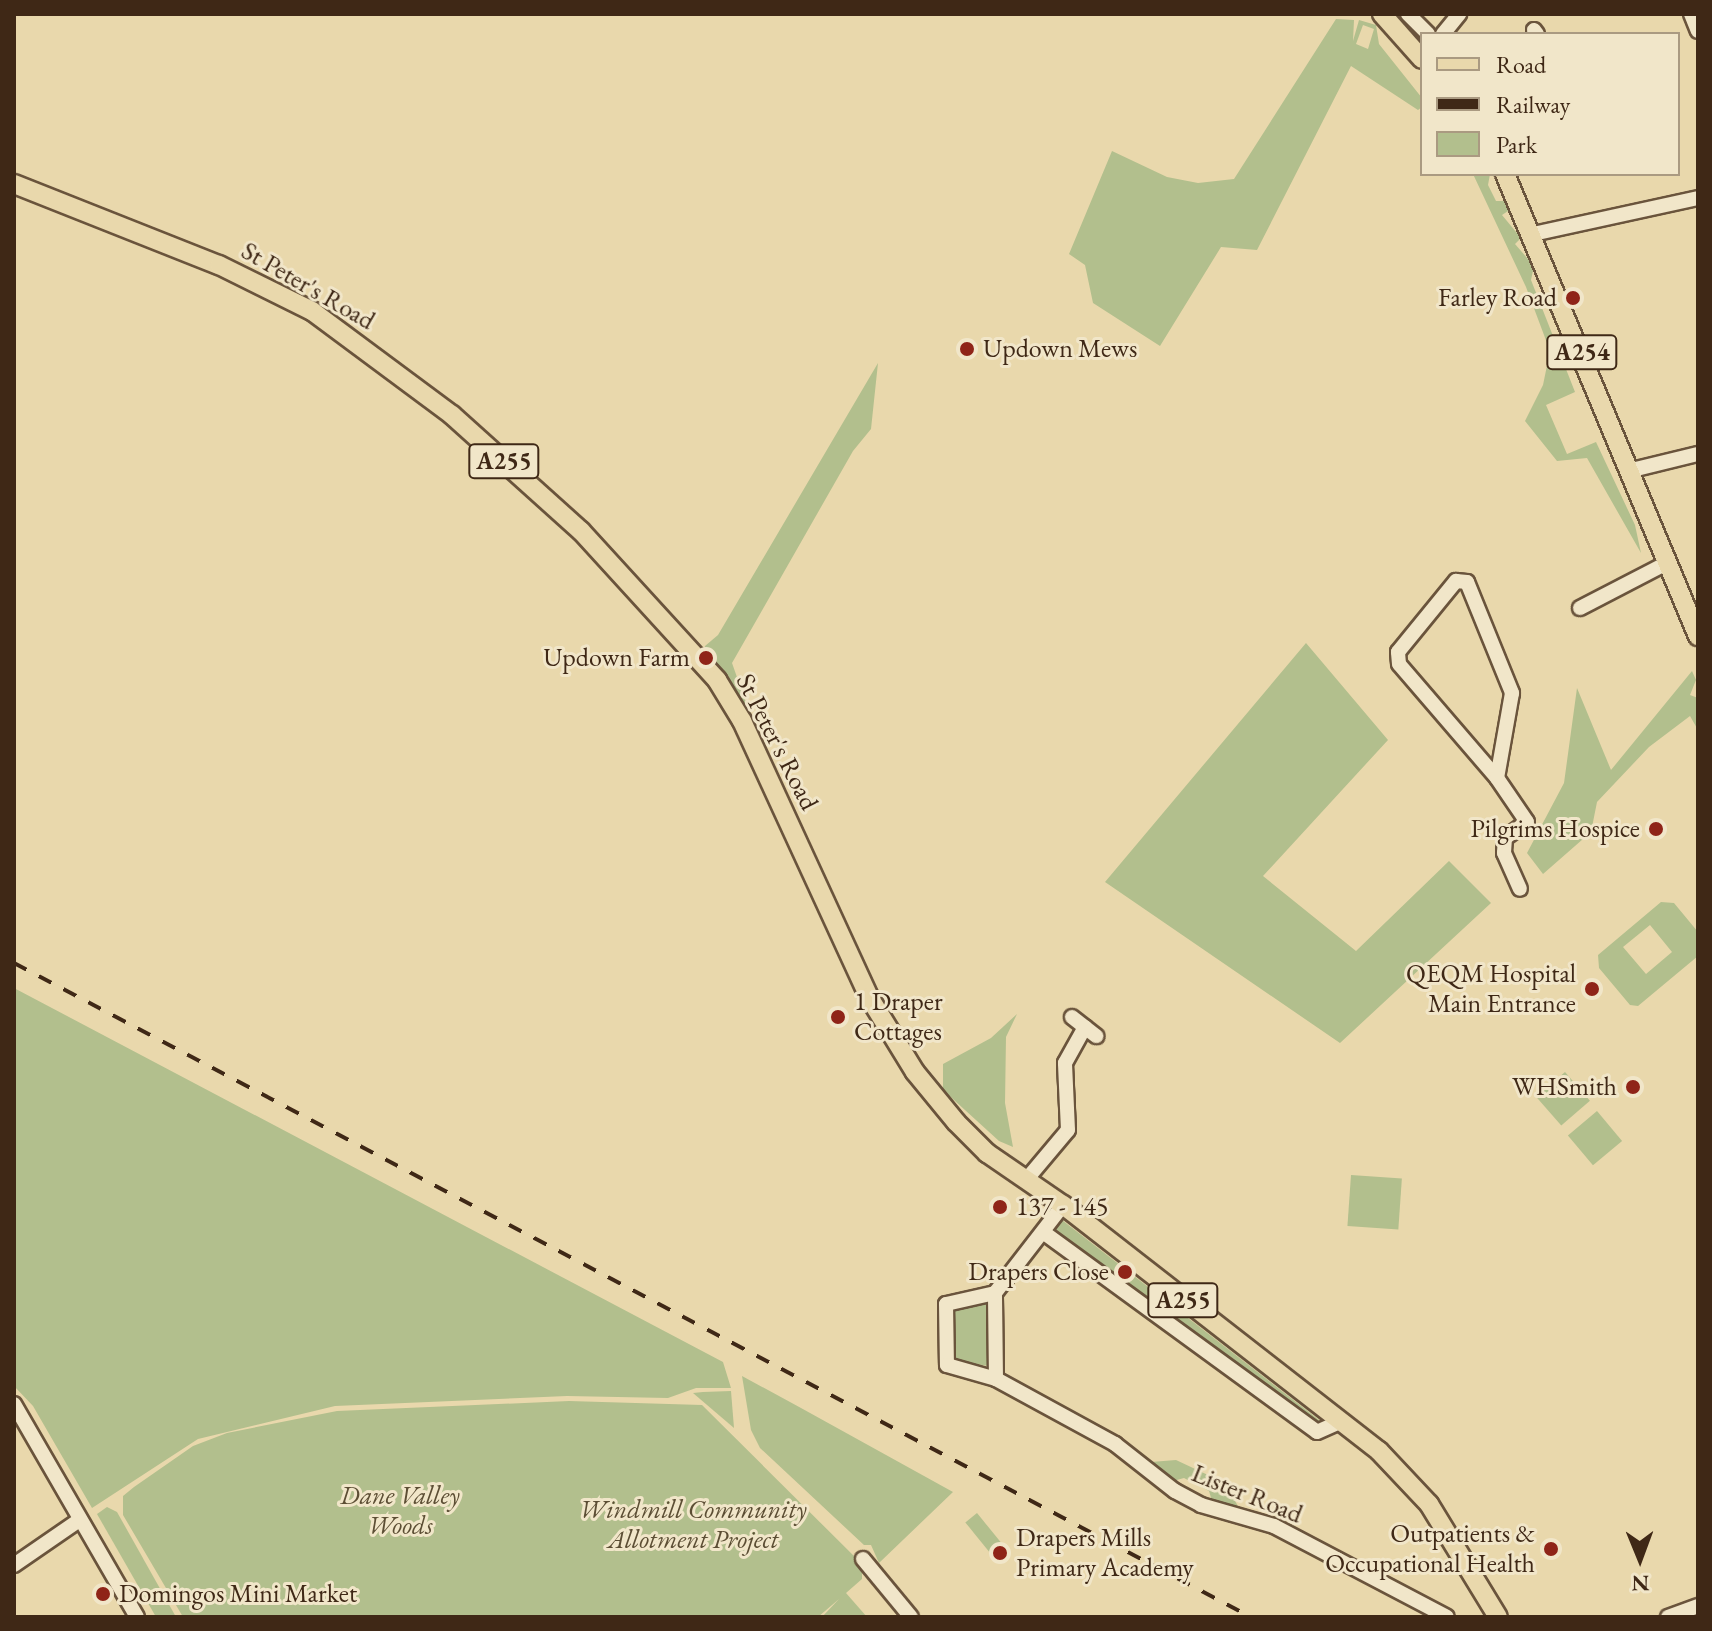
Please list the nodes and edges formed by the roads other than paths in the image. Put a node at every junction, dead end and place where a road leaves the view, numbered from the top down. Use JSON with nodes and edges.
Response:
{"nodes":[{"id":1,"x":1382,"y":14,"type":"edge"},
{"id":2,"x":1408,"y":14,"type":"edge"},
{"id":3,"x":1459,"y":14,"type":"edge"},
{"id":4,"x":1691,"y":14,"type":"edge"},
{"id":5,"x":1698,"y":31,"type":"edge"},
{"id":6,"x":1426,"y":32,"type":"edge"},
{"id":7,"x":1445,"y":32,"type":"edge"},
{"id":8,"x":1420,"y":55,"type":"edge"},
{"id":9,"x":1506,"y":176,"type":"edge"},
{"id":10,"x":14,"y":184,"type":"edge"},
{"id":11,"x":1698,"y":198,"type":"edge"},
{"id":12,"x":1533,"y":234,"type":"junction"},
{"id":13,"x":1698,"y":454,"type":"edge"},
{"id":14,"x":1628,"y":471,"type":"junction"},
{"id":15,"x":1665,"y":564,"type":"junction"},
{"id":16,"x":1580,"y":608,"type":"dead end"},
{"id":17,"x":1698,"y":636,"type":"edge"},
{"id":18,"x":1497,"y":778,"type":"junction"},
{"id":19,"x":1520,"y":889,"type":"dead end"},
{"id":20,"x":1072,"y":1017,"type":"dead end"},
{"id":21,"x":1026,"y":1180,"type":"junction"},
{"id":22,"x":1063,"y":1205,"type":"junction"},
{"id":23,"x":1043,"y":1232,"type":"junction"},
{"id":24,"x":995,"y":1293,"type":"junction"},
{"id":25,"x":996,"y":1379,"type":"junction"},
{"id":26,"x":14,"y":1404,"type":"edge"},
{"id":27,"x":1339,"y":1422,"type":"junction"},
{"id":28,"x":78,"y":1521,"type":"junction"},
{"id":29,"x":863,"y":1559,"type":"dead end"},
{"id":30,"x":14,"y":1565,"type":"edge"},
{"id":31,"x":1698,"y":1606,"type":"edge"},
{"id":32,"x":137,"y":1617,"type":"edge"},
{"id":33,"x":911,"y":1617,"type":"edge"},
{"id":34,"x":1447,"y":1617,"type":"edge"},
{"id":35,"x":1498,"y":1617,"type":"edge"},
{"id":36,"x":1668,"y":1617,"type":"edge"}],
"edges":[{"from":1,"to":8,"type":"main road"},
{"from":2,"to":6,"type":"street"},
{"from":3,"to":7,"type":"street"},
{"from":4,"to":5,"type":"street"},
{"from":9,"to":12,"type":"main road","number":"A254"},
{"from":10,"to":21,"type":"main road","name":"St Peter's Road","number":"A255"},
{"from":11,"to":12,"type":"street"},
{"from":12,"to":14,"type":"main road","number":"A254"},
{"from":13,"to":14,"type":"street"},
{"from":14,"to":15,"type":"main road","number":"A254"},
{"from":15,"to":16,"type":"street"},
{"from":15,"to":17,"type":"main road","number":"A254"},
{"from":18,"to":18,"type":"street"},
{"from":18,"to":19,"type":"street"},
{"from":20,"to":21,"type":"street"},
{"from":21,"to":22,"type":"main road","name":"St Peter's Road","number":"A255"},
{"from":22,"to":23,"type":"street"},
{"from":22,"to":27,"type":"main road","name":"St Peter's Road","number":"A255"},
{"from":23,"to":24,"type":"street"},
{"from":23,"to":27,"type":"street"},
{"from":24,"to":25,"type":"street"},
{"from":24,"to":25,"type":"street","name":"Lister Road"},
{"from":25,"to":34,"type":"street","name":"Lister Road"},
{"from":26,"to":28,"type":"street"},
{"from":27,"to":35,"type":"main road","name":"St Peter's Road","number":"A255"},
{"from":28,"to":30,"type":"street"},
{"from":28,"to":32,"type":"street"},
{"from":29,"to":33,"type":"street"},
{"from":31,"to":36,"type":"street"}]}
